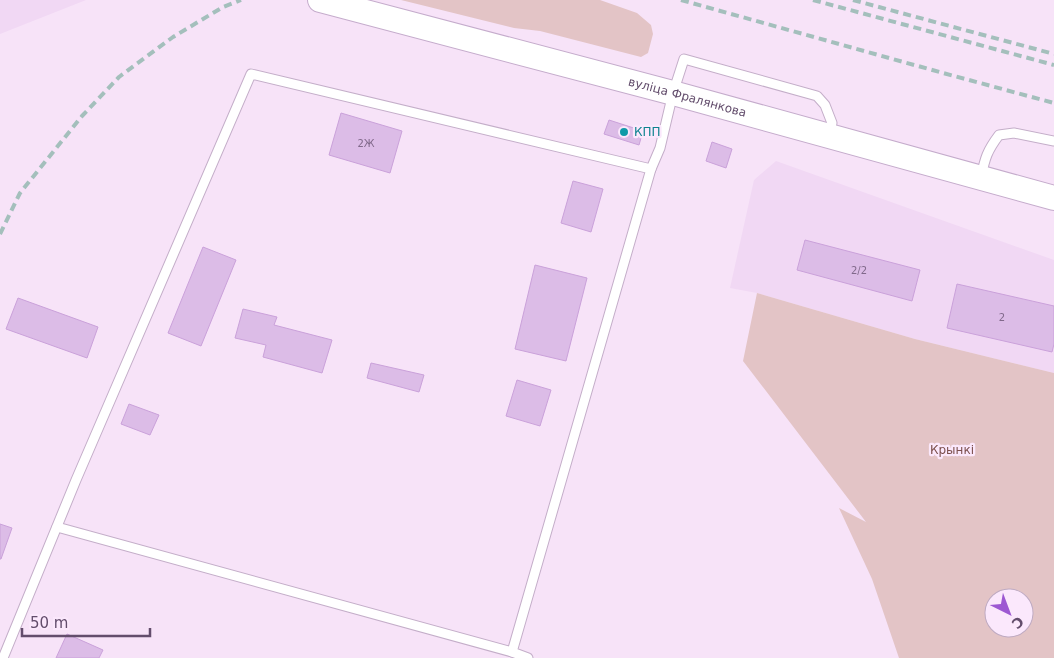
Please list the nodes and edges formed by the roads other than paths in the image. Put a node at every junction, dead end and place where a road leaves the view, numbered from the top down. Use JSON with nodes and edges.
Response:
{"nodes":[{"id":1,"x":320,"y":0,"type":"edge"},
{"id":2,"x":673,"y":93,"type":"junction"},
{"id":3,"x":829,"y":136,"type":"junction"},
{"id":4,"x":1054,"y":141,"type":"edge"},
{"id":5,"x":651,"y":169,"type":"junction"},
{"id":6,"x":981,"y":178,"type":"junction"},
{"id":7,"x":1054,"y":198,"type":"edge"},
{"id":8,"x":57,"y":527,"type":"junction"},
{"id":9,"x":512,"y":652,"type":"junction"},
{"id":10,"x":3,"y":658,"type":"edge"},
{"id":11,"x":528,"y":658,"type":"edge"}],
"edges":[{"from":1,"to":2,"type":"street","name":"вуліца Фралянкова"},
{"from":2,"to":3,"type":"street","name":"вуліца Фралянкова"},
{"from":2,"to":3,"type":"lane"},
{"from":2,"to":5,"type":"lane"},
{"from":3,"to":6,"type":"street","name":"вуліца Фралянкова"},
{"from":4,"to":6,"type":"lane"},
{"from":5,"to":8,"type":"lane"},
{"from":5,"to":9,"type":"lane"},
{"from":6,"to":7,"type":"street","name":"вуліца Фралянкова"},
{"from":8,"to":9,"type":"lane"},
{"from":8,"to":10,"type":"lane"},
{"from":9,"to":11,"type":"lane"}]}
